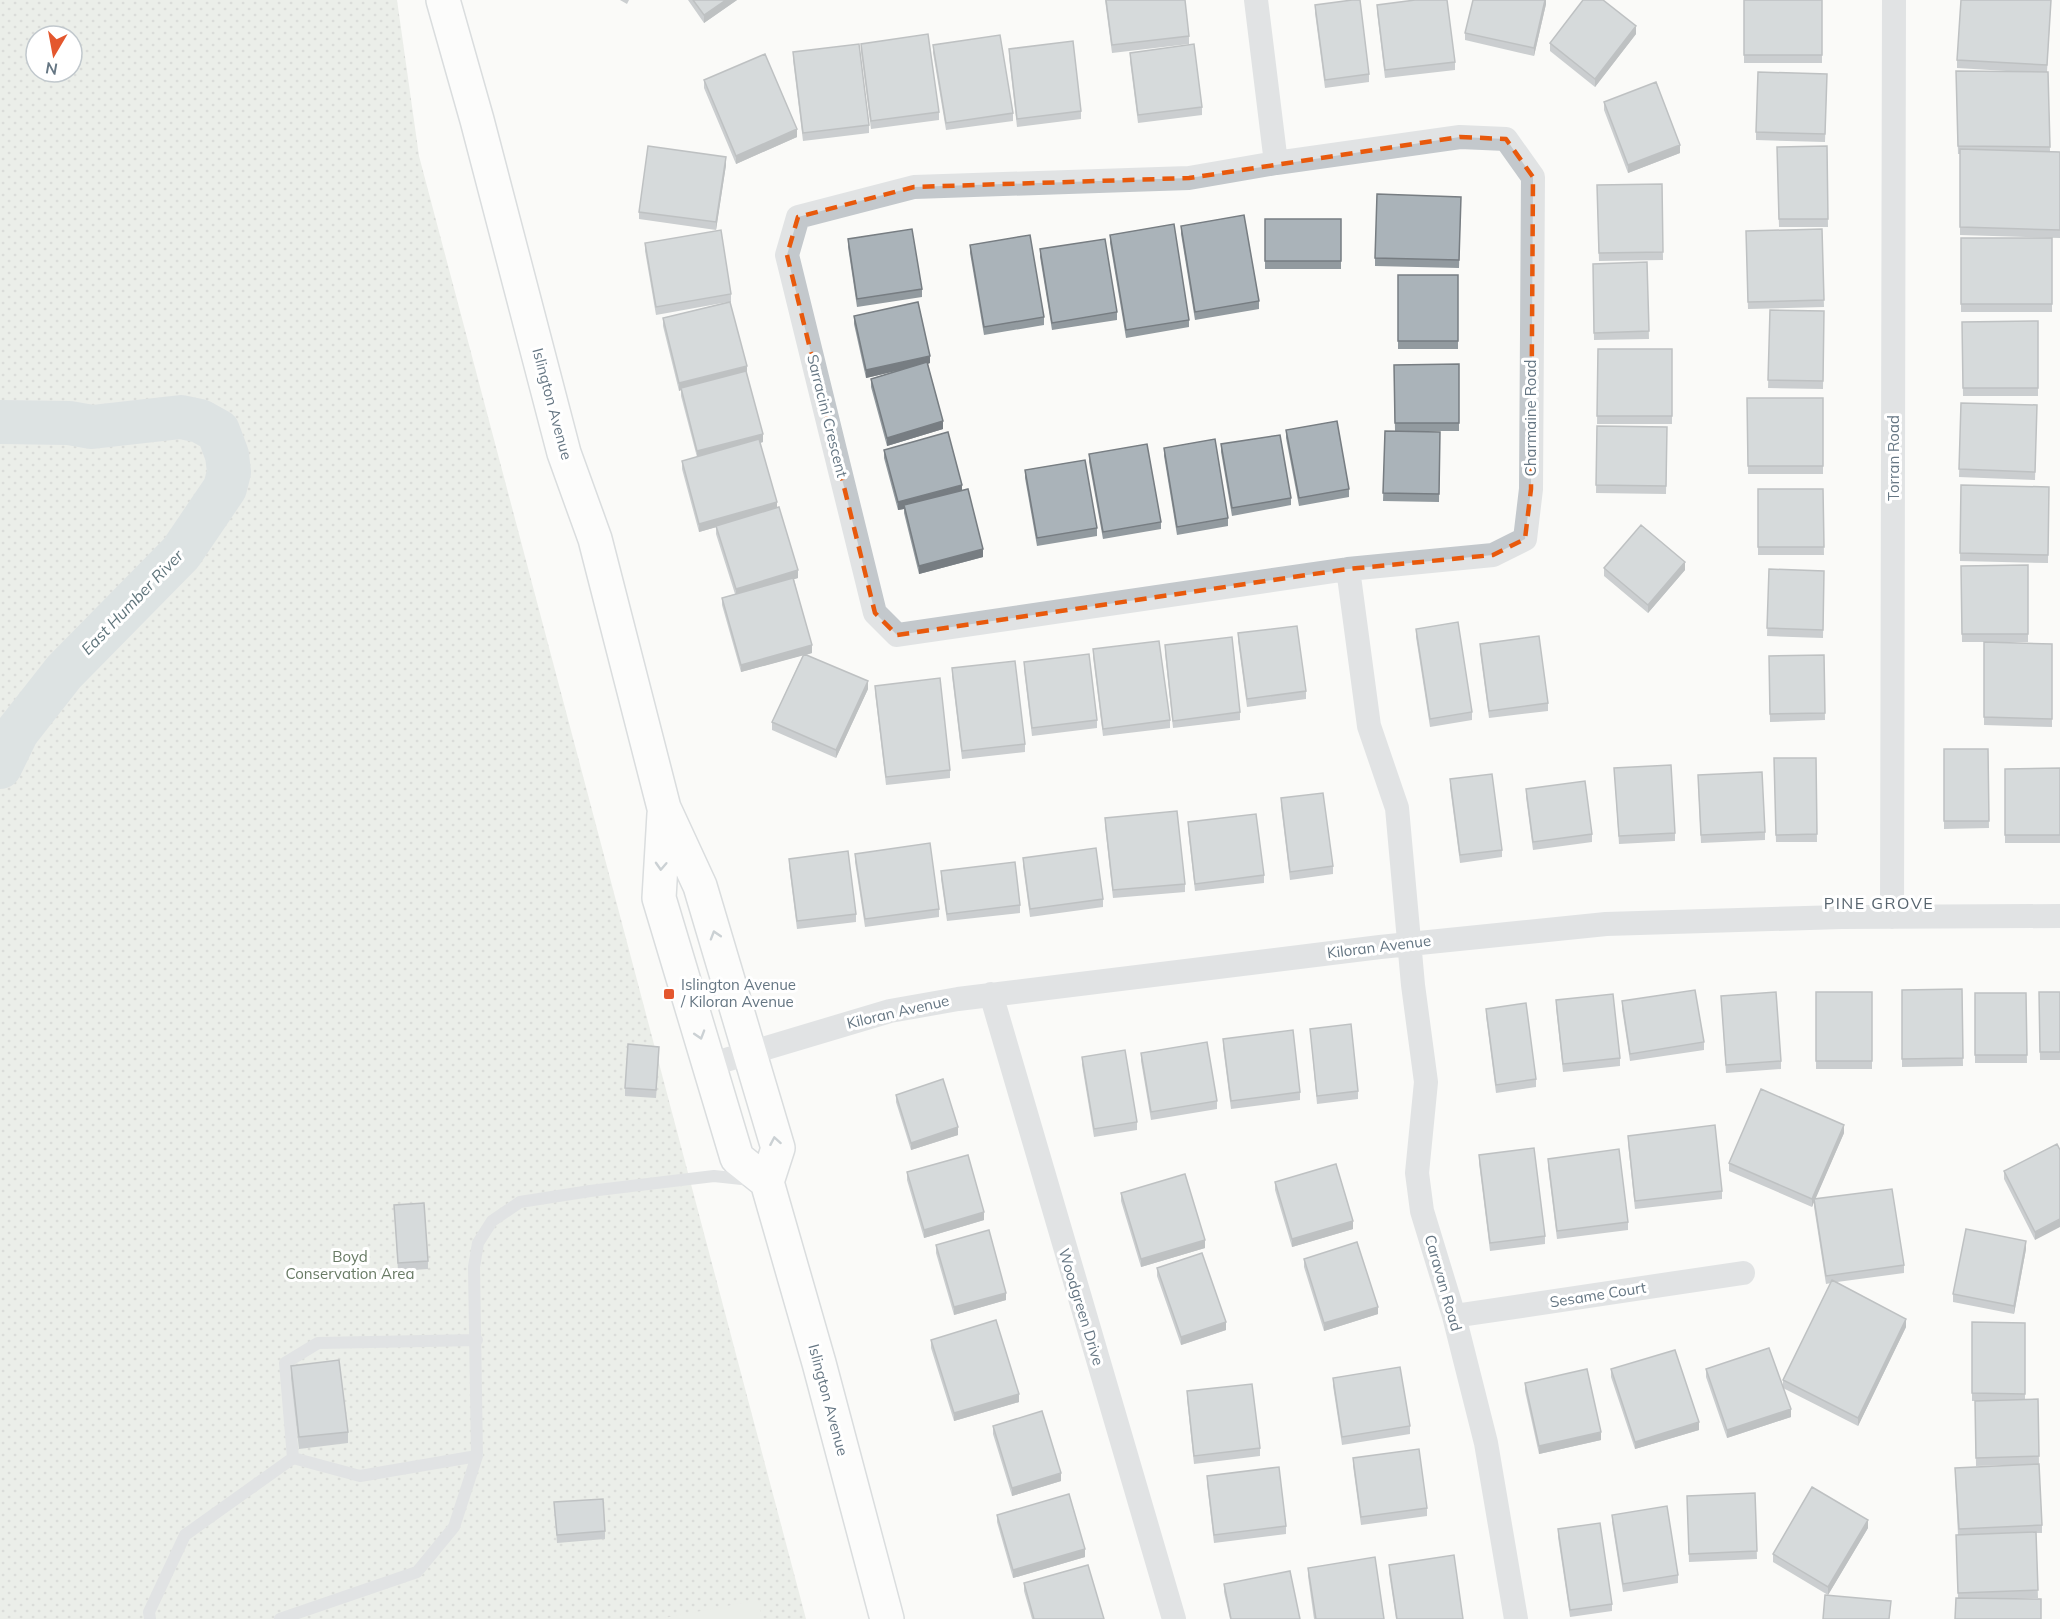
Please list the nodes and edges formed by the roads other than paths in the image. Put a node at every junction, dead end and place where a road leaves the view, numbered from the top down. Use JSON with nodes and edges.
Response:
{"nodes":[{"id":1,"x":443,"y":0,"type":"edge"},
{"id":2,"x":1256,"y":0,"type":"edge"},
{"id":3,"x":1894,"y":0,"type":"edge"},
{"id":4,"x":1276,"y":163,"type":"junction"},
{"id":5,"x":1348,"y":569,"type":"junction"},
{"id":6,"x":664,"y":808,"type":"junction"},
{"id":7,"x":2060,"y":916,"type":"edge"},
{"id":8,"x":1892,"y":917,"type":"junction"},
{"id":9,"x":1408,"y":944,"type":"junction"},
{"id":10,"x":990,"y":994,"type":"junction"},
{"id":11,"x":750,"y":1052,"type":"junction"},
{"id":12,"x":709,"y":1065,"type":"junction"},
{"id":13,"x":766,"y":1182,"type":"junction"},
{"id":14,"x":1743,"y":1273,"type":"dead end"},
{"id":15,"x":1454,"y":1316,"type":"junction"},
{"id":16,"x":477,"y":1340,"type":"junction"},
{"id":17,"x":477,"y":1456,"type":"junction"},
{"id":18,"x":293,"y":1458,"type":"junction"},
{"id":19,"x":150,"y":1619,"type":"edge"},
{"id":20,"x":280,"y":1619,"type":"edge"},
{"id":21,"x":887,"y":1619,"type":"edge"},
{"id":22,"x":1174,"y":1619,"type":"edge"},
{"id":23,"x":1516,"y":1619,"type":"edge"}],
"edges":[{"from":1,"to":6,"type":"main road","name":"Islington Avenue"},
{"from":2,"to":4,"type":"street"},
{"from":3,"to":8,"type":"street","name":"Torran Road"},
{"from":4,"to":5,"type":"street","name":"Charmaine Road"},
{"from":4,"to":5,"type":"street","name":"Sarracini Crescent"},
{"from":5,"to":9,"type":"street"},
{"from":11,"to":6,"type":"main road","name":"Islington Avenue","one_way":true},
{"from":6,"to":12,"type":"main road","name":"Islington Avenue","one_way":true},
{"from":7,"to":8,"type":"street","name":"Kiloran Avenue"},
{"from":8,"to":9,"type":"street","name":"Kiloran Avenue"},
{"from":9,"to":10,"type":"street","name":"Kiloran Avenue"},
{"from":9,"to":15,"type":"street","name":"Caravan Road"},
{"from":10,"to":11,"type":"street","name":"Kiloran Avenue"},
{"from":10,"to":22,"type":"street","name":"Woodgreen Drive"},
{"from":11,"to":12,"type":"street","name":"Kiloran Avenue"},
{"from":13,"to":11,"type":"main road","name":"Islington Avenue","one_way":true},
{"from":12,"to":13,"type":"main road","name":"Islington Avenue"},
{"from":13,"to":16,"type":"lane"},
{"from":13,"to":21,"type":"main road","name":"Islington Avenue"},
{"from":14,"to":15,"type":"street","name":"Sesame Court"},
{"from":15,"to":23,"type":"street","name":"Caravan Road"},
{"from":16,"to":17,"type":"lane"},
{"from":16,"to":18,"type":"lane"},
{"from":17,"to":18,"type":"lane"},
{"from":17,"to":20,"type":"lane"},
{"from":18,"to":19,"type":"lane"}]}
